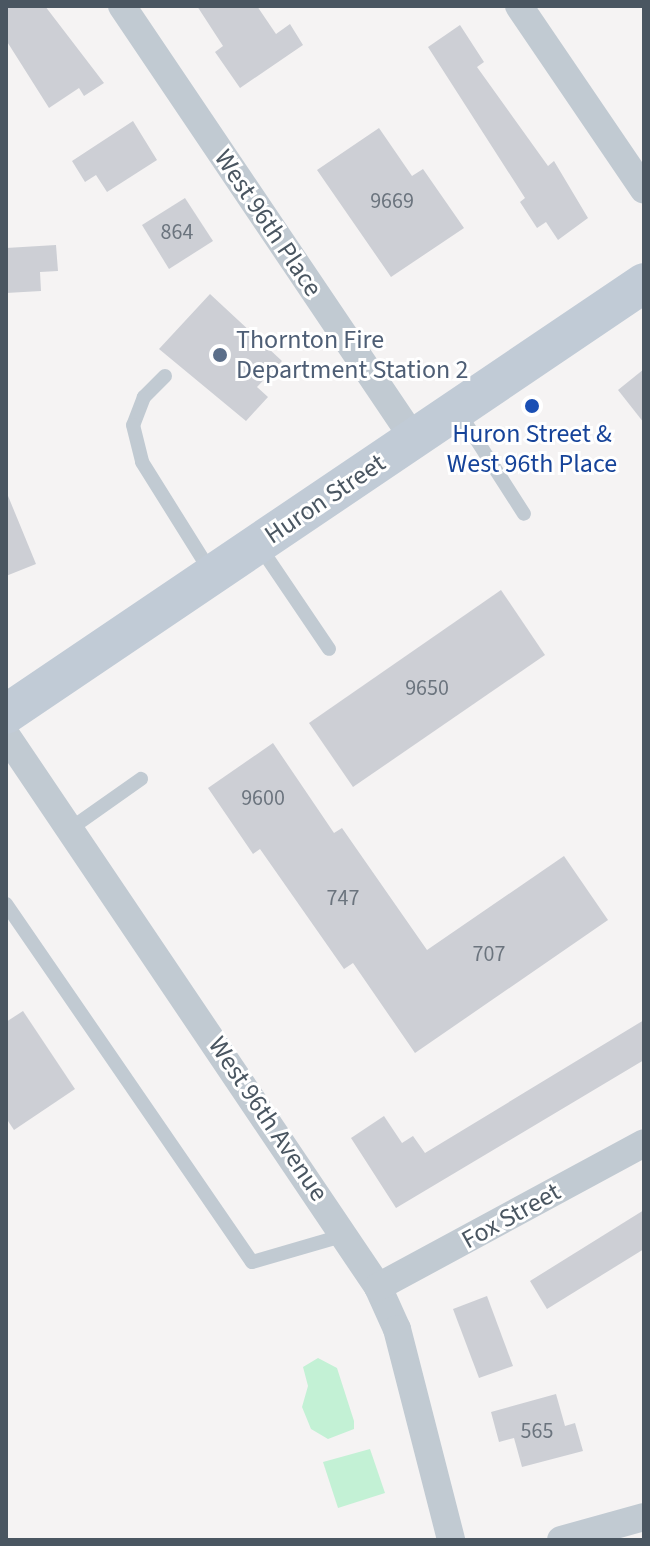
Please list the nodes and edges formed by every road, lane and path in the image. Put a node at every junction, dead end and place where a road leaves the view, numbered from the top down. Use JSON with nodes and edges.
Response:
{"nodes":[{"id":1,"x":122,"y":6,"type":"edge"},
{"id":2,"x":519,"y":6,"type":"edge"},
{"id":3,"x":644,"y":190,"type":"edge"},
{"id":4,"x":644,"y":283,"type":"edge"},
{"id":5,"x":165,"y":376,"type":"dead end"},
{"id":6,"x":457,"y":410,"type":"junction"},
{"id":7,"x":414,"y":439,"type":"junction"},
{"id":8,"x":524,"y":514,"type":"dead end"},
{"id":9,"x":258,"y":544,"type":"junction"},
{"id":10,"x":212,"y":575,"type":"junction"},
{"id":11,"x":329,"y":649,"type":"dead end"},
{"id":12,"x":6,"y":714,"type":"edge"},
{"id":13,"x":6,"y":735,"type":"edge"},
{"id":14,"x":141,"y":779,"type":"dead end"},
{"id":15,"x":70,"y":829,"type":"junction"},
{"id":16,"x":6,"y":904,"type":"edge"},
{"id":17,"x":644,"y":1143,"type":"edge"},
{"id":18,"x":345,"y":1235,"type":"junction"},
{"id":19,"x":378,"y":1287,"type":"junction"},
{"id":20,"x":644,"y":1517,"type":"edge"},
{"id":21,"x":451,"y":1540,"type":"edge"},
{"id":22,"x":561,"y":1540,"type":"edge"}],
"edges":[{"from":1,"to":7,"type":"street","name":"West 96th Place"},
{"from":2,"to":3,"type":"street"},
{"from":4,"to":6,"type":"main road","name":"Huron Street"},
{"from":5,"to":10,"type":"lane"},
{"from":6,"to":7,"type":"main road","name":"Huron Street"},
{"from":6,"to":8,"type":"lane"},
{"from":7,"to":9,"type":"main road","name":"Huron Street"},
{"from":9,"to":10,"type":"main road","name":"Huron Street"},
{"from":9,"to":11,"type":"lane"},
{"from":10,"to":12,"type":"main road","name":"Huron Street"},
{"from":13,"to":15,"type":"street","name":"West 96th Avenue"},
{"from":14,"to":15,"type":"lane"},
{"from":15,"to":18,"type":"street","name":"West 96th Avenue"},
{"from":16,"to":18,"type":"lane"},
{"from":17,"to":19,"type":"street","name":"Fox Street"},
{"from":18,"to":19,"type":"street","name":"West 96th Avenue"},
{"from":19,"to":21,"type":"street","name":"West 96th Avenue"},
{"from":20,"to":22,"type":"street"}]}
